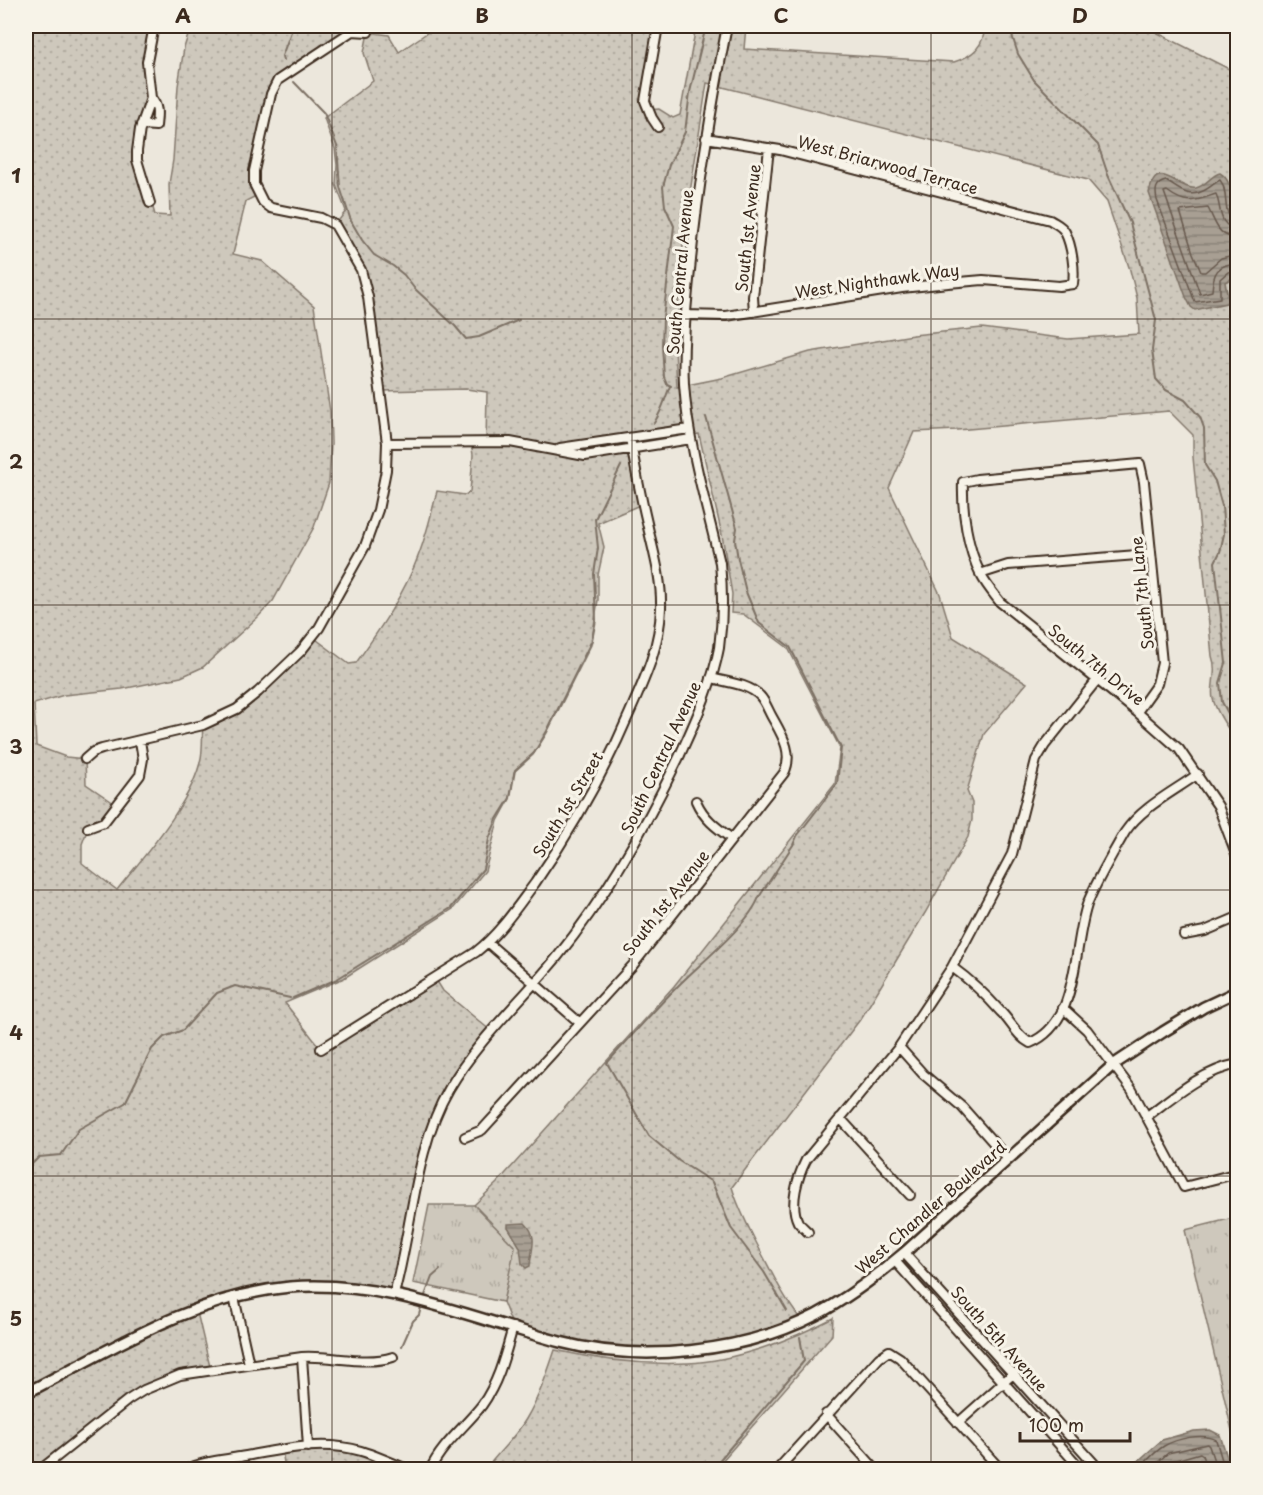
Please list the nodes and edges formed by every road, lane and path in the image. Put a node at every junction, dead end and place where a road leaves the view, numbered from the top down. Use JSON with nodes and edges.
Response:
{"nodes":[{"id":1,"x":154,"y":26,"type":"edge"},
{"id":2,"x":658,"y":26,"type":"edge"},
{"id":3,"x":727,"y":26,"type":"edge"},
{"id":4,"x":368,"y":32,"type":"dead end"},
{"id":5,"x":151,"y":98,"type":"junction"},
{"id":6,"x":141,"y":125,"type":"junction"},
{"id":7,"x":658,"y":127,"type":"dead end"},
{"id":8,"x":706,"y":138,"type":"junction"},
{"id":9,"x":769,"y":148,"type":"junction"},
{"id":10,"x":150,"y":203,"type":"dead end"},
{"id":11,"x":1073,"y":284,"type":"joint"},
{"id":12,"x":754,"y":312,"type":"junction"},
{"id":13,"x":685,"y":315,"type":"junction"},
{"id":14,"x":689,"y":429,"type":"junction"},
{"id":15,"x":630,"y":438,"type":"junction"},
{"id":16,"x":691,"y":439,"type":"junction"},
{"id":17,"x":387,"y":443,"type":"junction"},
{"id":18,"x":552,"y":449,"type":"junction"},
{"id":19,"x":632,"y":449,"type":"junction"},
{"id":20,"x":963,"y":482,"type":"joint"},
{"id":21,"x":1150,"y":554,"type":"junction"},
{"id":22,"x":980,"y":574,"type":"junction"},
{"id":23,"x":711,"y":678,"type":"junction"},
{"id":24,"x":1097,"y":680,"type":"junction"},
{"id":25,"x":1137,"y":712,"type":"junction"},
{"id":26,"x":140,"y":741,"type":"junction"},
{"id":27,"x":85,"y":759,"type":"dead end"},
{"id":28,"x":1198,"y":774,"type":"junction"},
{"id":29,"x":696,"y":801,"type":"dead end"},
{"id":30,"x":88,"y":828,"type":"dead end"},
{"id":31,"x":732,"y":839,"type":"junction"},
{"id":32,"x":1238,"y":860,"type":"edge"},
{"id":33,"x":1238,"y":917,"type":"edge"},
{"id":34,"x":1184,"y":935,"type":"dead end"},
{"id":35,"x":488,"y":943,"type":"junction"},
{"id":36,"x":952,"y":967,"type":"junction"},
{"id":37,"x":535,"y":983,"type":"junction"},
{"id":38,"x":1238,"y":991,"type":"edge"},
{"id":39,"x":1063,"y":1008,"type":"junction"},
{"id":40,"x":580,"y":1023,"type":"junction"},
{"id":41,"x":899,"y":1047,"type":"junction"},
{"id":42,"x":321,"y":1049,"type":"dead end"},
{"id":43,"x":1238,"y":1064,"type":"edge"},
{"id":44,"x":1113,"y":1065,"type":"junction"},
{"id":45,"x":1146,"y":1117,"type":"junction"},
{"id":46,"x":840,"y":1118,"type":"junction"},
{"id":47,"x":465,"y":1137,"type":"dead end"},
{"id":48,"x":1008,"y":1159,"type":"junction"},
{"id":49,"x":1238,"y":1173,"type":"edge"},
{"id":50,"x":910,"y":1195,"type":"dead end"},
{"id":51,"x":808,"y":1232,"type":"dead end"},
{"id":52,"x":904,"y":1253,"type":"junction"},
{"id":53,"x":895,"y":1261,"type":"junction"},
{"id":54,"x":394,"y":1294,"type":"junction"},
{"id":55,"x":234,"y":1297,"type":"junction"},
{"id":56,"x":513,"y":1328,"type":"junction"},
{"id":57,"x":302,"y":1357,"type":"junction"},
{"id":58,"x":393,"y":1357,"type":"dead end"},
{"id":59,"x":249,"y":1364,"type":"junction"},
{"id":60,"x":1014,"y":1373,"type":"junction"},
{"id":61,"x":1004,"y":1383,"type":"junction"},
{"id":62,"x":26,"y":1393,"type":"edge"},
{"id":63,"x":826,"y":1414,"type":"junction"},
{"id":64,"x":958,"y":1423,"type":"junction"},
{"id":65,"x":308,"y":1447,"type":"junction"},
{"id":66,"x":39,"y":1470,"type":"edge"},
{"id":67,"x":186,"y":1470,"type":"edge"},
{"id":68,"x":409,"y":1470,"type":"edge"},
{"id":69,"x":430,"y":1470,"type":"edge"},
{"id":70,"x":777,"y":1470,"type":"edge"},
{"id":71,"x":876,"y":1470,"type":"edge"},
{"id":72,"x":1001,"y":1470,"type":"edge"},
{"id":73,"x":1082,"y":1470,"type":"edge"},
{"id":74,"x":1100,"y":1470,"type":"edge"}],
"edges":[{"from":1,"to":5,"type":"street"},
{"from":2,"to":7,"type":"street"},
{"from":3,"to":8,"type":"street","name":"South Central Avenue"},
{"from":4,"to":17,"type":"street"},
{"from":5,"to":6,"type":"street"},
{"from":5,"to":6,"type":"street"},
{"from":6,"to":10,"type":"street"},
{"from":8,"to":9,"type":"street","name":"West Briarwood Terrace"},
{"from":8,"to":13,"type":"street","name":"South Central Avenue"},
{"from":9,"to":11,"type":"street","name":"West Briarwood Terrace"},
{"from":9,"to":12,"type":"street","name":"South 1st Avenue"},
{"from":11,"to":12,"type":"street","name":"West Nighthawk Way"},
{"from":12,"to":13,"type":"street","name":"West Nighthawk Way"},
{"from":13,"to":14,"type":"street","name":"South Central Avenue"},
{"from":14,"to":15,"type":"street"},
{"from":14,"to":16,"type":"street","name":"South Central Avenue"},
{"from":15,"to":18,"type":"street"},
{"from":15,"to":19,"type":"street","name":"South 1st Street"},
{"from":16,"to":19,"type":"street"},
{"from":16,"to":23,"type":"street","name":"South Central Avenue"},
{"from":17,"to":18,"type":"street"},
{"from":17,"to":26,"type":"street"},
{"from":18,"to":19,"type":"street"},
{"from":19,"to":35,"type":"street","name":"South 1st Street"},
{"from":20,"to":21,"type":"street","name":"South 7th Lane"},
{"from":20,"to":22,"type":"street","name":"South 7th Drive"},
{"from":21,"to":22,"type":"street"},
{"from":21,"to":25,"type":"street","name":"South 7th Lane"},
{"from":22,"to":24,"type":"street","name":"South 7th Drive"},
{"from":23,"to":31,"type":"street","name":"South 1st Avenue"},
{"from":23,"to":37,"type":"street","name":"South Central Avenue"},
{"from":24,"to":25,"type":"street","name":"South 7th Drive"},
{"from":24,"to":36,"type":"street"},
{"from":25,"to":28,"type":"street","name":"South 7th Drive"},
{"from":26,"to":27,"type":"street"},
{"from":26,"to":30,"type":"street"},
{"from":28,"to":32,"type":"street","name":"South 7th Drive"},
{"from":28,"to":39,"type":"street"},
{"from":29,"to":31,"type":"street"},
{"from":31,"to":40,"type":"street","name":"South 1st Avenue"},
{"from":33,"to":34,"type":"street"},
{"from":35,"to":37,"type":"street"},
{"from":35,"to":42,"type":"street","name":"South 1st Street"},
{"from":36,"to":39,"type":"street"},
{"from":36,"to":41,"type":"street"},
{"from":37,"to":40,"type":"street"},
{"from":37,"to":54,"type":"street","name":"South Central Avenue"},
{"from":38,"to":44,"type":"main road","name":"West Chandler Boulevard"},
{"from":39,"to":44,"type":"street"},
{"from":40,"to":47,"type":"street","name":"South 1st Avenue"},
{"from":41,"to":46,"type":"street"},
{"from":41,"to":48,"type":"street"},
{"from":43,"to":45,"type":"street"},
{"from":44,"to":45,"type":"street"},
{"from":44,"to":48,"type":"main road","name":"West Chandler Boulevard"},
{"from":45,"to":49,"type":"street"},
{"from":46,"to":50,"type":"street"},
{"from":46,"to":51,"type":"street"},
{"from":48,"to":52,"type":"main road","name":"West Chandler Boulevard"},
{"from":52,"to":53,"type":"main road","name":"West Chandler Boulevard"},
{"from":52,"to":60,"type":"street","name":"South 5th Avenue"},
{"from":53,"to":56,"type":"main road","name":"West Chandler Boulevard"},
{"from":53,"to":61,"type":"street","name":"South 5th Avenue"},
{"from":54,"to":55,"type":"main road","name":"West Chandler Boulevard"},
{"from":54,"to":56,"type":"main road","name":"West Chandler Boulevard"},
{"from":55,"to":59,"type":"street"},
{"from":55,"to":62,"type":"main road","name":"West Chandler Boulevard"},
{"from":56,"to":69,"type":"street"},
{"from":57,"to":58,"type":"street"},
{"from":57,"to":59,"type":"street"},
{"from":57,"to":65,"type":"street"},
{"from":59,"to":66,"type":"street"},
{"from":60,"to":61,"type":"street"},
{"from":60,"to":74,"type":"street","name":"South 5th Avenue"},
{"from":61,"to":64,"type":"street"},
{"from":61,"to":73,"type":"street","name":"South 5th Avenue"},
{"from":63,"to":64,"type":"street"},
{"from":63,"to":70,"type":"street"},
{"from":63,"to":71,"type":"street"},
{"from":64,"to":72,"type":"street"},
{"from":65,"to":67,"type":"street"},
{"from":65,"to":68,"type":"street"}]}
